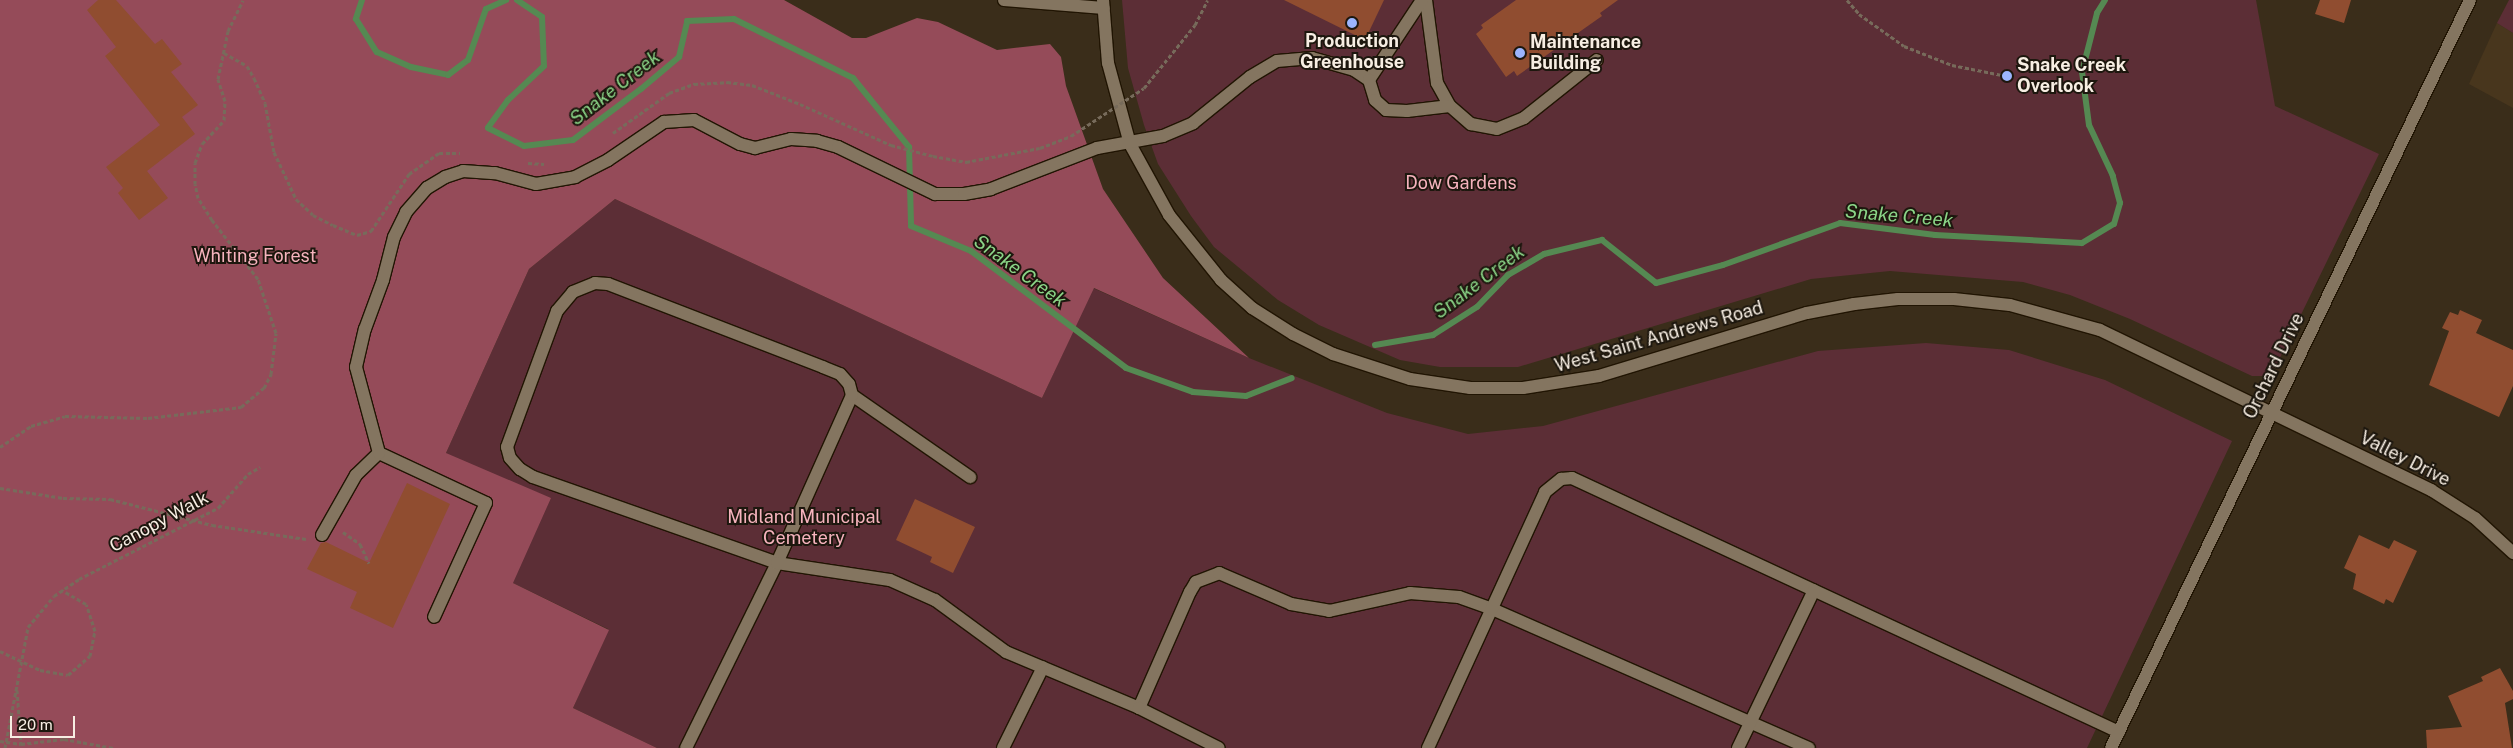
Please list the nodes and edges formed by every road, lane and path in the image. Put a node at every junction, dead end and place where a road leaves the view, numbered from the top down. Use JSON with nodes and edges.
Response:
{"nodes":[{"id":1,"x":243,"y":0,"type":"edge"},
{"id":2,"x":1004,"y":0,"type":"edge"},
{"id":3,"x":1422,"y":0,"type":"edge"},
{"id":4,"x":1426,"y":0,"type":"edge"},
{"id":5,"x":1848,"y":0,"type":"edge"},
{"id":6,"x":2470,"y":0,"type":"edge"},
{"id":7,"x":1207,"y":1,"type":"edge"},
{"id":8,"x":1104,"y":4,"type":"edge"},
{"id":9,"x":224,"y":53,"type":"junction"},
{"id":10,"x":1596,"y":60,"type":"dead end"},
{"id":11,"x":2007,"y":76,"type":"dead end"},
{"id":12,"x":1369,"y":80,"type":"junction"},
{"id":13,"x":1450,"y":106,"type":"junction"},
{"id":14,"x":610,"y":136,"type":"dead end"},
{"id":15,"x":1130,"y":144,"type":"junction"},
{"id":16,"x":465,"y":153,"type":"dead end"},
{"id":17,"x":522,"y":162,"type":"dead end"},
{"id":18,"x":549,"y":164,"type":"dead end"},
{"id":19,"x":852,"y":395,"type":"junction"},
{"id":20,"x":2271,"y":412,"type":"junction"},
{"id":21,"x":0,"y":447,"type":"edge"},
{"id":22,"x":379,"y":453,"type":"junction"},
{"id":23,"x":260,"y":467,"type":"dead end"},
{"id":24,"x":970,"y":477,"type":"dead end"},
{"id":25,"x":0,"y":488,"type":"edge"},
{"id":26,"x":322,"y":535,"type":"junction"},
{"id":27,"x":2513,"y":553,"type":"edge"},
{"id":28,"x":369,"y":563,"type":"dead end"},
{"id":29,"x":777,"y":563,"type":"junction"},
{"id":30,"x":62,"y":590,"type":"junction"},
{"id":31,"x":1814,"y":590,"type":"junction"},
{"id":32,"x":1492,"y":608,"type":"junction"},
{"id":33,"x":434,"y":617,"type":"dead end"},
{"id":34,"x":0,"y":651,"type":"edge"},
{"id":35,"x":1042,"y":667,"type":"junction"},
{"id":36,"x":16,"y":687,"type":"junction"},
{"id":37,"x":1139,"y":708,"type":"junction"},
{"id":38,"x":1751,"y":721,"type":"junction"},
{"id":39,"x":2119,"y":732,"type":"junction"},
{"id":40,"x":0,"y":741,"type":"edge"},
{"id":41,"x":21,"y":744,"type":"junction"},
{"id":42,"x":5,"y":748,"type":"edge"},
{"id":43,"x":113,"y":748,"type":"edge"},
{"id":44,"x":686,"y":748,"type":"edge"},
{"id":45,"x":1004,"y":748,"type":"edge"},
{"id":46,"x":1219,"y":748,"type":"edge"},
{"id":47,"x":1428,"y":748,"type":"edge"},
{"id":48,"x":1738,"y":748,"type":"edge"},
{"id":49,"x":1809,"y":748,"type":"edge"},
{"id":50,"x":2111,"y":748,"type":"edge"}],
"edges":[{"from":1,"to":9,"type":"path"},
{"from":2,"to":8,"type":"street"},
{"from":3,"to":12,"type":"street"},
{"from":4,"to":13,"type":"street"},
{"from":5,"to":11,"type":"path"},
{"from":6,"to":20,"type":"street","name":"Orchard Drive"},
{"from":7,"to":14,"type":"path","bridge":true},
{"from":8,"to":15,"type":"street","name":"West Saint Andrews Road"},
{"from":9,"to":16,"type":"path"},
{"from":9,"to":21,"type":"path"},
{"from":10,"to":13,"type":"street"},
{"from":12,"to":13,"type":"street"},
{"from":12,"to":15,"type":"street"},
{"from":15,"to":20,"type":"street","name":"West Saint Andrews Road"},
{"from":15,"to":22,"type":"street"},
{"from":17,"to":18,"type":"path"},
{"from":19,"to":24,"type":"street"},
{"from":19,"to":29,"type":"street"},
{"from":19,"to":29,"type":"street"},
{"from":20,"to":27,"type":"street","name":"Valley Drive"},
{"from":20,"to":39,"type":"street","name":"Orchard Drive"},
{"from":22,"to":26,"type":"street"},
{"from":22,"to":33,"type":"street"},
{"from":23,"to":30,"type":"path","name":"Canopy Walk"},
{"from":25,"to":26,"type":"path"},
{"from":26,"to":28,"type":"path"},
{"from":29,"to":35,"type":"street"},
{"from":29,"to":44,"type":"street"},
{"from":30,"to":34,"type":"path"},
{"from":30,"to":36,"type":"path","name":"Canopy Walk"},
{"from":31,"to":32,"type":"street"},
{"from":31,"to":38,"type":"street"},
{"from":31,"to":39,"type":"street"},
{"from":32,"to":37,"type":"street"},
{"from":32,"to":38,"type":"street"},
{"from":32,"to":47,"type":"street"},
{"from":35,"to":37,"type":"street"},
{"from":35,"to":45,"type":"street"},
{"from":36,"to":41,"type":"path"},
{"from":36,"to":42,"type":"path","name":"Canopy Walk"},
{"from":37,"to":46,"type":"street"},
{"from":38,"to":48,"type":"street"},
{"from":38,"to":49,"type":"street"},
{"from":39,"to":50,"type":"street","name":"Orchard Drive"},
{"from":40,"to":41,"type":"path"},
{"from":41,"to":43,"type":"path"}]}
